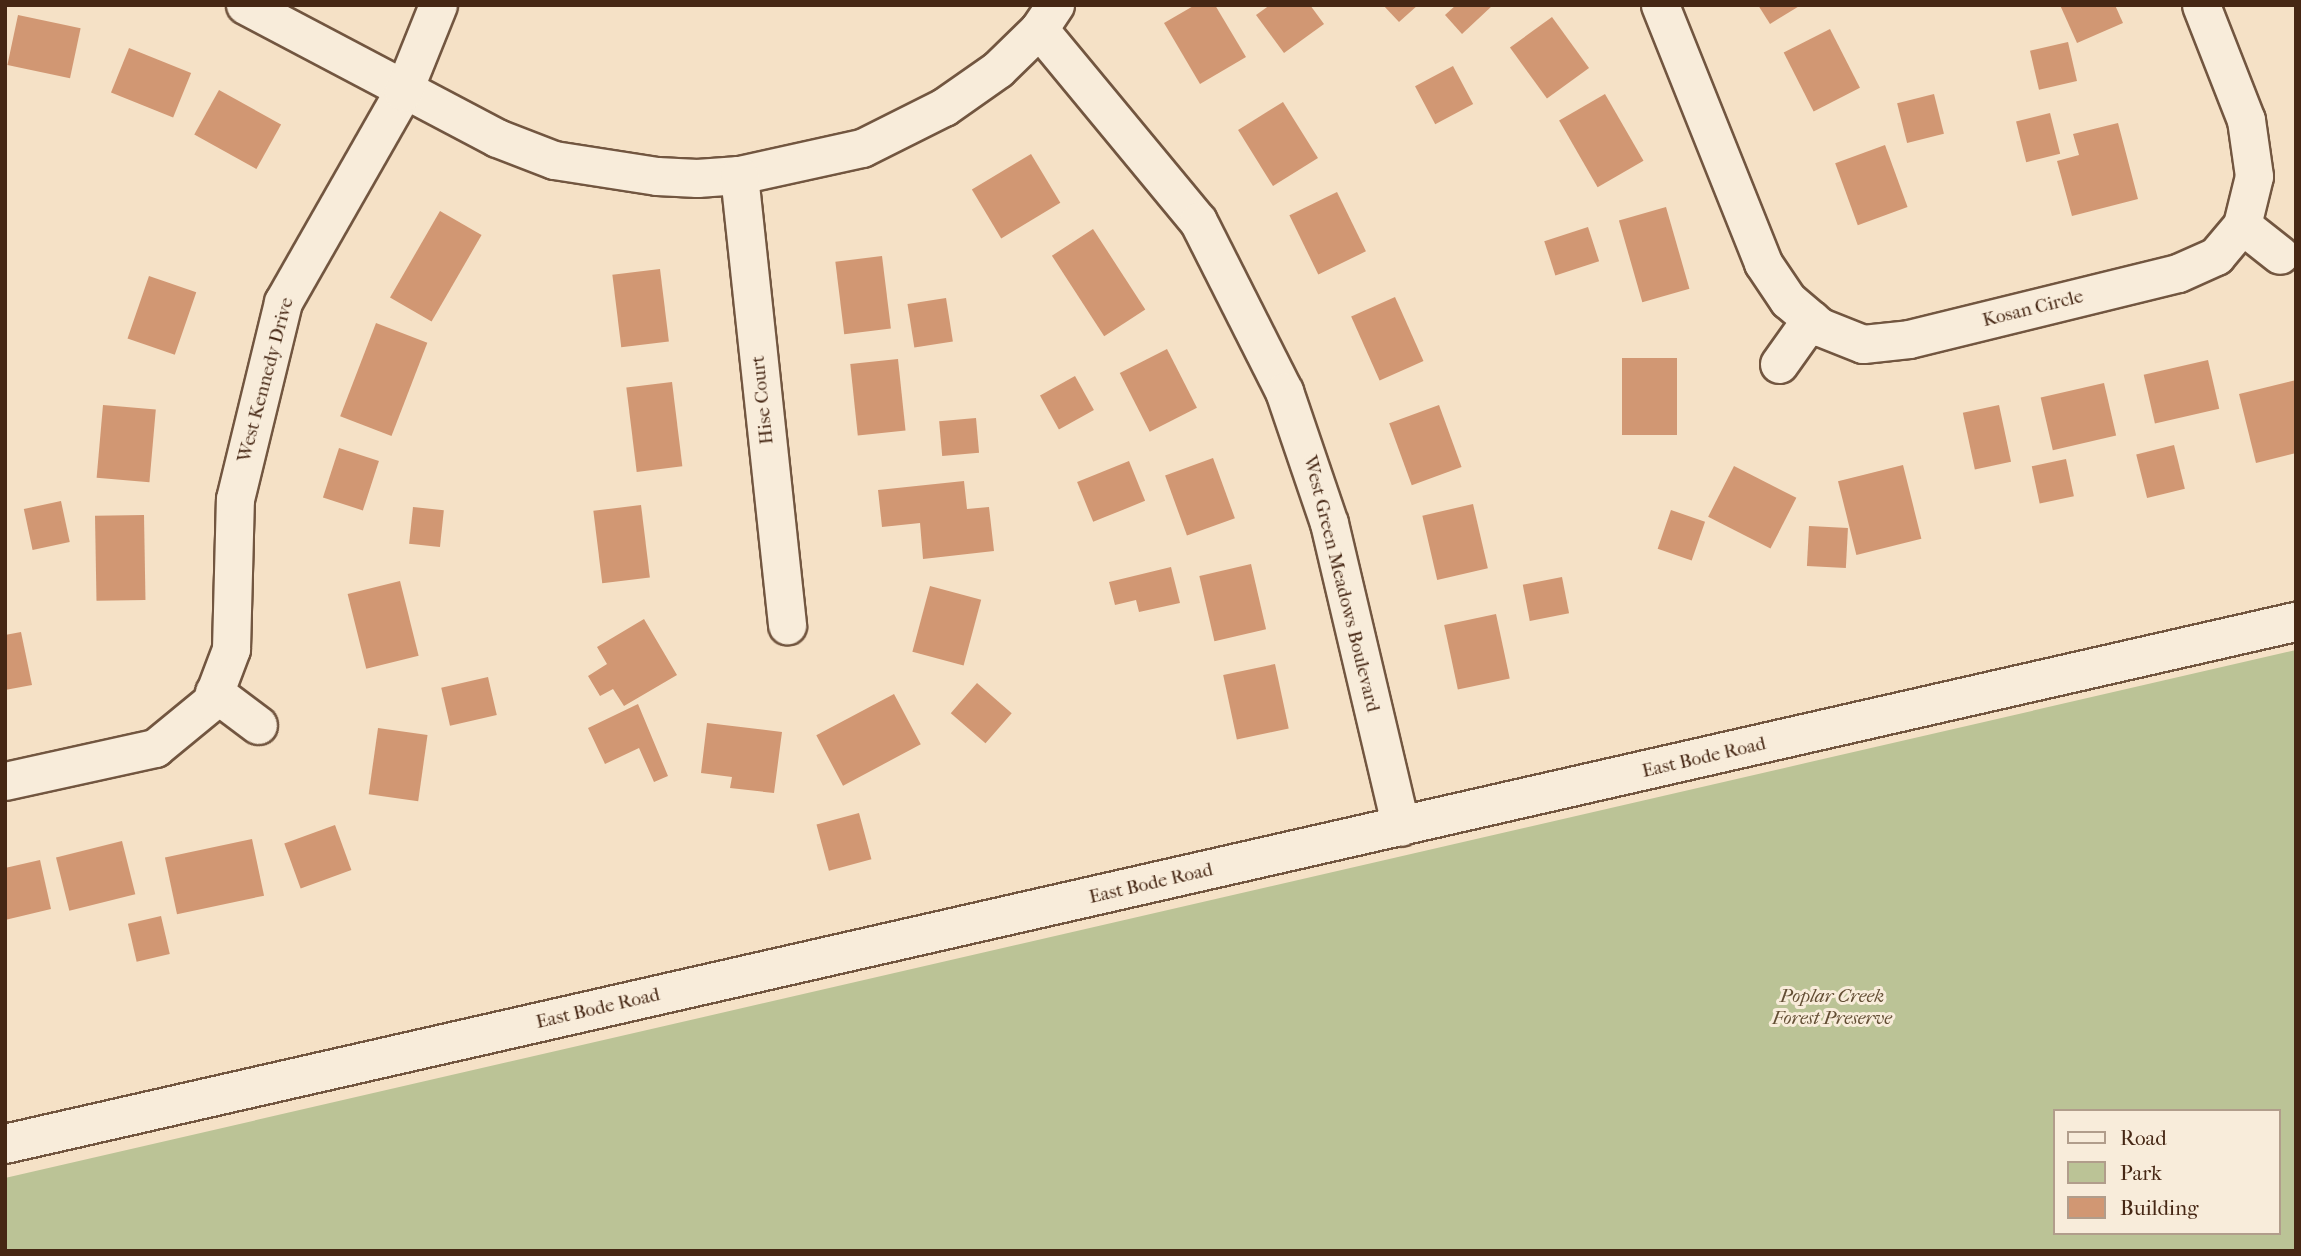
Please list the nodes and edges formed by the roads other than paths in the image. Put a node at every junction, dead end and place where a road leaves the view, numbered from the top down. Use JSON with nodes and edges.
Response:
{"nodes":[{"id":1,"x":244,"y":5,"type":"edge"},
{"id":2,"x":438,"y":5,"type":"edge"},
{"id":3,"x":1660,"y":5,"type":"edge"},
{"id":4,"x":2202,"y":5,"type":"edge"},
{"id":5,"x":1047,"y":17,"type":"edge"},
{"id":6,"x":403,"y":92,"type":"junction"},
{"id":7,"x":739,"y":175,"type":"junction"},
{"id":8,"x":2242,"y":225,"type":"junction"},
{"id":9,"x":2280,"y":256,"type":"dead end"},
{"id":10,"x":1811,"y":319,"type":"junction"},
{"id":11,"x":1779,"y":365,"type":"dead end"},
{"id":12,"x":2296,"y":622,"type":"edge"},
{"id":13,"x":787,"y":625,"type":"dead end"},
{"id":14,"x":213,"y":697,"type":"junction"},
{"id":15,"x":258,"y":725,"type":"dead end"},
{"id":16,"x":5,"y":781,"type":"edge"},
{"id":17,"x":1401,"y":827,"type":"junction"},
{"id":18,"x":5,"y":1144,"type":"edge"}],
"edges":[{"from":1,"to":6,"type":"street"},
{"from":2,"to":6,"type":"street","name":"West Kennedy Drive"},
{"from":3,"to":10,"type":"street","name":"Kosan Circle"},
{"from":4,"to":8,"type":"street","name":"Kosan Circle"},
{"from":5,"to":7,"type":"street"},
{"from":5,"to":17,"type":"street","name":"West Green Meadows Boulevard"},
{"from":6,"to":7,"type":"street"},
{"from":6,"to":14,"type":"street","name":"West Kennedy Drive"},
{"from":7,"to":13,"type":"street","name":"Hise Court"},
{"from":8,"to":9,"type":"street"},
{"from":8,"to":10,"type":"street","name":"Kosan Circle"},
{"from":10,"to":11,"type":"street"},
{"from":12,"to":17,"type":"street","name":"East Bode Road"},
{"from":14,"to":15,"type":"street"},
{"from":14,"to":16,"type":"street"},
{"from":17,"to":18,"type":"street","name":"East Bode Road"}]}
